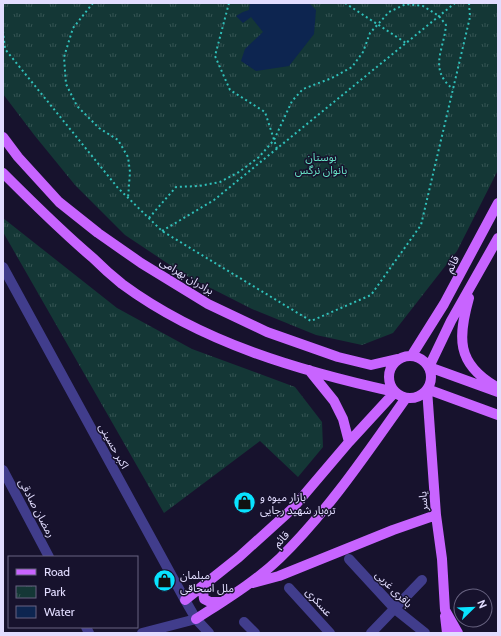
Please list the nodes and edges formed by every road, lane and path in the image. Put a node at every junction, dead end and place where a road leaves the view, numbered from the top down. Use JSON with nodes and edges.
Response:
{"nodes":[{"id":1,"x":93,"y":3,"type":"edge"},
{"id":2,"x":229,"y":3,"type":"edge"},
{"id":3,"x":345,"y":3,"type":"edge"},
{"id":4,"x":455,"y":3,"type":"edge"},
{"id":5,"x":469,"y":3,"type":"edge"},
{"id":6,"x":439,"y":16,"type":"junction"},
{"id":7,"x":377,"y":25,"type":"junction"},
{"id":8,"x":3,"y":30,"type":"edge"},
{"id":9,"x":406,"y":43,"type":"junction"},
{"id":10,"x":453,"y":89,"type":"junction"},
{"id":11,"x":3,"y":137,"type":"edge"},
{"id":12,"x":274,"y":140,"type":"junction"},
{"id":13,"x":277,"y":149,"type":"junction"},
{"id":14,"x":3,"y":173,"type":"edge"},
{"id":15,"x":128,"y":198,"type":"junction"},
{"id":16,"x":498,"y":203,"type":"edge"},
{"id":17,"x":149,"y":218,"type":"junction"},
{"id":18,"x":162,"y":231,"type":"junction"},
{"id":19,"x":498,"y":238,"type":"edge"},
{"id":20,"x":3,"y":267,"type":"edge"},
{"id":21,"x":472,"y":285,"type":"junction"},
{"id":22,"x":412,"y":355,"type":"junction"},
{"id":23,"x":397,"y":359,"type":"junction"},
{"id":24,"x":429,"y":367,"type":"junction"},
{"id":25,"x":309,"y":370,"type":"junction"},
{"id":26,"x":498,"y":388,"type":"edge"},
{"id":27,"x":427,"y":390,"type":"junction"},
{"id":28,"x":395,"y":392,"type":"junction"},
{"id":29,"x":498,"y":392,"type":"edge"},
{"id":30,"x":406,"y":398,"type":"junction"},
{"id":31,"x":498,"y":415,"type":"edge"},
{"id":32,"x":349,"y":442,"type":"junction"},
{"id":33,"x":3,"y":470,"type":"edge"},
{"id":34,"x":436,"y":515,"type":"junction"},
{"id":35,"x":48,"y":556,"type":"edge"},
{"id":36,"x":349,"y":559,"type":"dead end"},
{"id":37,"x":209,"y":580,"type":"junction"},
{"id":38,"x":422,"y":580,"type":"dead end"},
{"id":39,"x":249,"y":584,"type":"junction"},
{"id":40,"x":289,"y":588,"type":"dead end"},
{"id":41,"x":185,"y":600,"type":"junction"},
{"id":42,"x":222,"y":602,"type":"junction"},
{"id":43,"x":395,"y":609,"type":"junction"},
{"id":44,"x":445,"y":610,"type":"junction"},
{"id":45,"x":196,"y":619,"type":"junction"},
{"id":46,"x":244,"y":622,"type":"dead end"},
{"id":47,"x":142,"y":633,"type":"edge"},
{"id":48,"x":209,"y":633,"type":"edge"},
{"id":49,"x":255,"y":633,"type":"edge"},
{"id":50,"x":330,"y":633,"type":"edge"},
{"id":51,"x":371,"y":633,"type":"edge"},
{"id":52,"x":425,"y":633,"type":"edge"},
{"id":53,"x":447,"y":633,"type":"edge"},
{"id":54,"x":458,"y":633,"type":"edge"}],
"edges":[{"from":1,"to":15,"type":"path"},
{"from":2,"to":12,"type":"path"},
{"from":3,"to":7,"type":"path"},
{"from":4,"to":6,"type":"path"},
{"from":5,"to":10,"type":"path"},
{"from":6,"to":7,"type":"path"},
{"from":6,"to":9,"type":"path"},
{"from":6,"to":10,"type":"path"},
{"from":7,"to":9,"type":"path"},
{"from":7,"to":12,"type":"path"},
{"from":8,"to":15,"type":"path"},
{"from":9,"to":13,"type":"path"},
{"from":10,"to":18,"type":"path"},
{"from":11,"to":23,"type":"main road","name":"برادران بهرامی"},
{"from":12,"to":13,"type":"path"},
{"from":12,"to":17,"type":"path"},
{"from":13,"to":18,"type":"path"},
{"from":14,"to":25,"type":"main road"},
{"from":15,"to":17,"type":"path"},
{"from":16,"to":22,"type":"main road","name":"قائم"},
{"from":17,"to":18,"type":"path"},
{"from":19,"to":21,"type":"main road"},
{"from":20,"to":41,"type":"street","name":"اکبر حسینی"},
{"from":21,"to":24,"type":"main road"},
{"from":21,"to":26,"type":"main road"},
{"from":22,"to":23,"type":"main road"},
{"from":22,"to":24,"type":"main road"},
{"from":23,"to":28,"type":"main road"},
{"from":24,"to":27,"type":"main road"},
{"from":24,"to":29,"type":"main road"},
{"from":25,"to":28,"type":"main road"},
{"from":25,"to":32,"type":"main road"},
{"from":27,"to":30,"type":"main road"},
{"from":27,"to":31,"type":"main road"},
{"from":27,"to":34,"type":"main road","name":"یاسر"},
{"from":28,"to":30,"type":"main road"},
{"from":28,"to":32,"type":"main road","name":"قائم"},
{"from":30,"to":39,"type":"main road","name":"قائم"},
{"from":32,"to":37,"type":"main road","name":"قائم"},
{"from":33,"to":35,"type":"street","name":"رمضان صادقی"},
{"from":34,"to":39,"type":"main road"},
{"from":34,"to":44,"type":"main road","name":"یاسر"},
{"from":36,"to":43,"type":"street","name":"باقری غربی"},
{"from":37,"to":41,"type":"main road","name":"قائم"},
{"from":37,"to":42,"type":"main road"},
{"from":38,"to":43,"type":"street"},
{"from":39,"to":42,"type":"main road","name":"قائم"},
{"from":40,"to":50,"type":"street","name":"عسکری"},
{"from":41,"to":45,"type":"street","name":"اکبر حسینی"},
{"from":42,"to":45,"type":"main road","name":"قائم"},
{"from":43,"to":51,"type":"street"},
{"from":43,"to":52,"type":"street","name":"باقری غربی"},
{"from":44,"to":53,"type":"main road","name":"یاسر"},
{"from":44,"to":54,"type":"main road","name":"یاسر"},
{"from":45,"to":47,"type":"street"},
{"from":45,"to":48,"type":"street","name":"اکبر حسینی"},
{"from":46,"to":49,"type":"street"}]}
